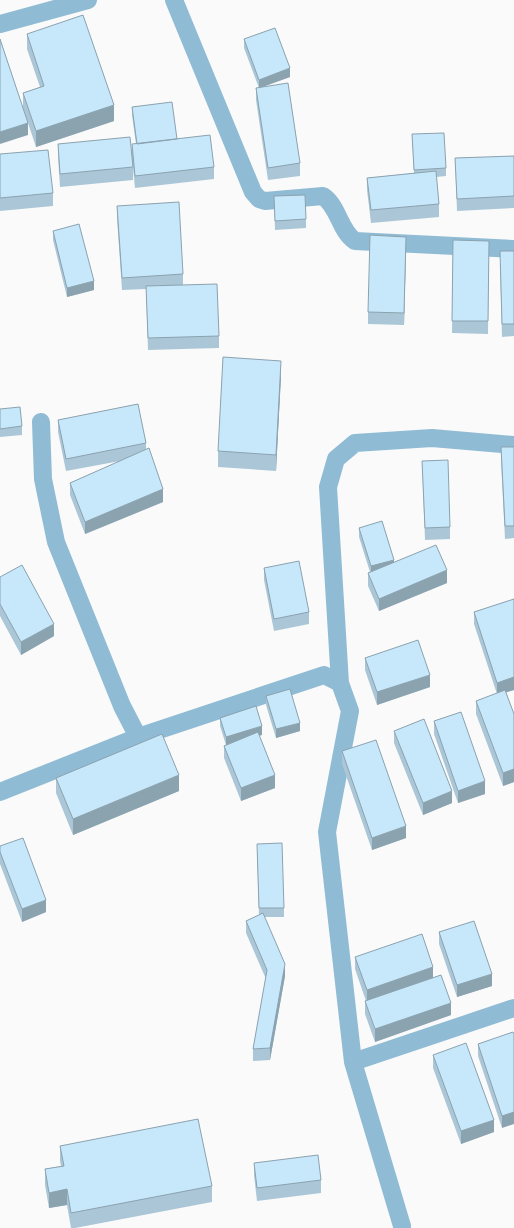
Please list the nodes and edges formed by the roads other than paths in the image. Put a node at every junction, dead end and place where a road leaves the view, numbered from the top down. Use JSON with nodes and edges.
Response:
{"nodes":[{"id":1,"x":88,"y":0,"type":"edge"},
{"id":2,"x":174,"y":0,"type":"edge"},
{"id":3,"x":0,"y":24,"type":"edge"},
{"id":4,"x":514,"y":249,"type":"edge"},
{"id":5,"x":41,"y":422,"type":"dead end"},
{"id":6,"x":514,"y":445,"type":"edge"},
{"id":7,"x":340,"y":683,"type":"junction"},
{"id":8,"x":138,"y":737,"type":"junction"},
{"id":9,"x":0,"y":792,"type":"edge"},
{"id":10,"x":514,"y":1008,"type":"edge"},
{"id":11,"x":353,"y":1062,"type":"junction"},
{"id":12,"x":402,"y":1226,"type":"dead end"}],
"edges":[{"from":1,"to":3,"type":"street"},
{"from":2,"to":4,"type":"street"},
{"from":5,"to":8,"type":"street"},
{"from":6,"to":7,"type":"street"},
{"from":7,"to":8,"type":"street"},
{"from":7,"to":11,"type":"street"},
{"from":8,"to":9,"type":"street"},
{"from":10,"to":11,"type":"street"},
{"from":11,"to":12,"type":"street"}]}
